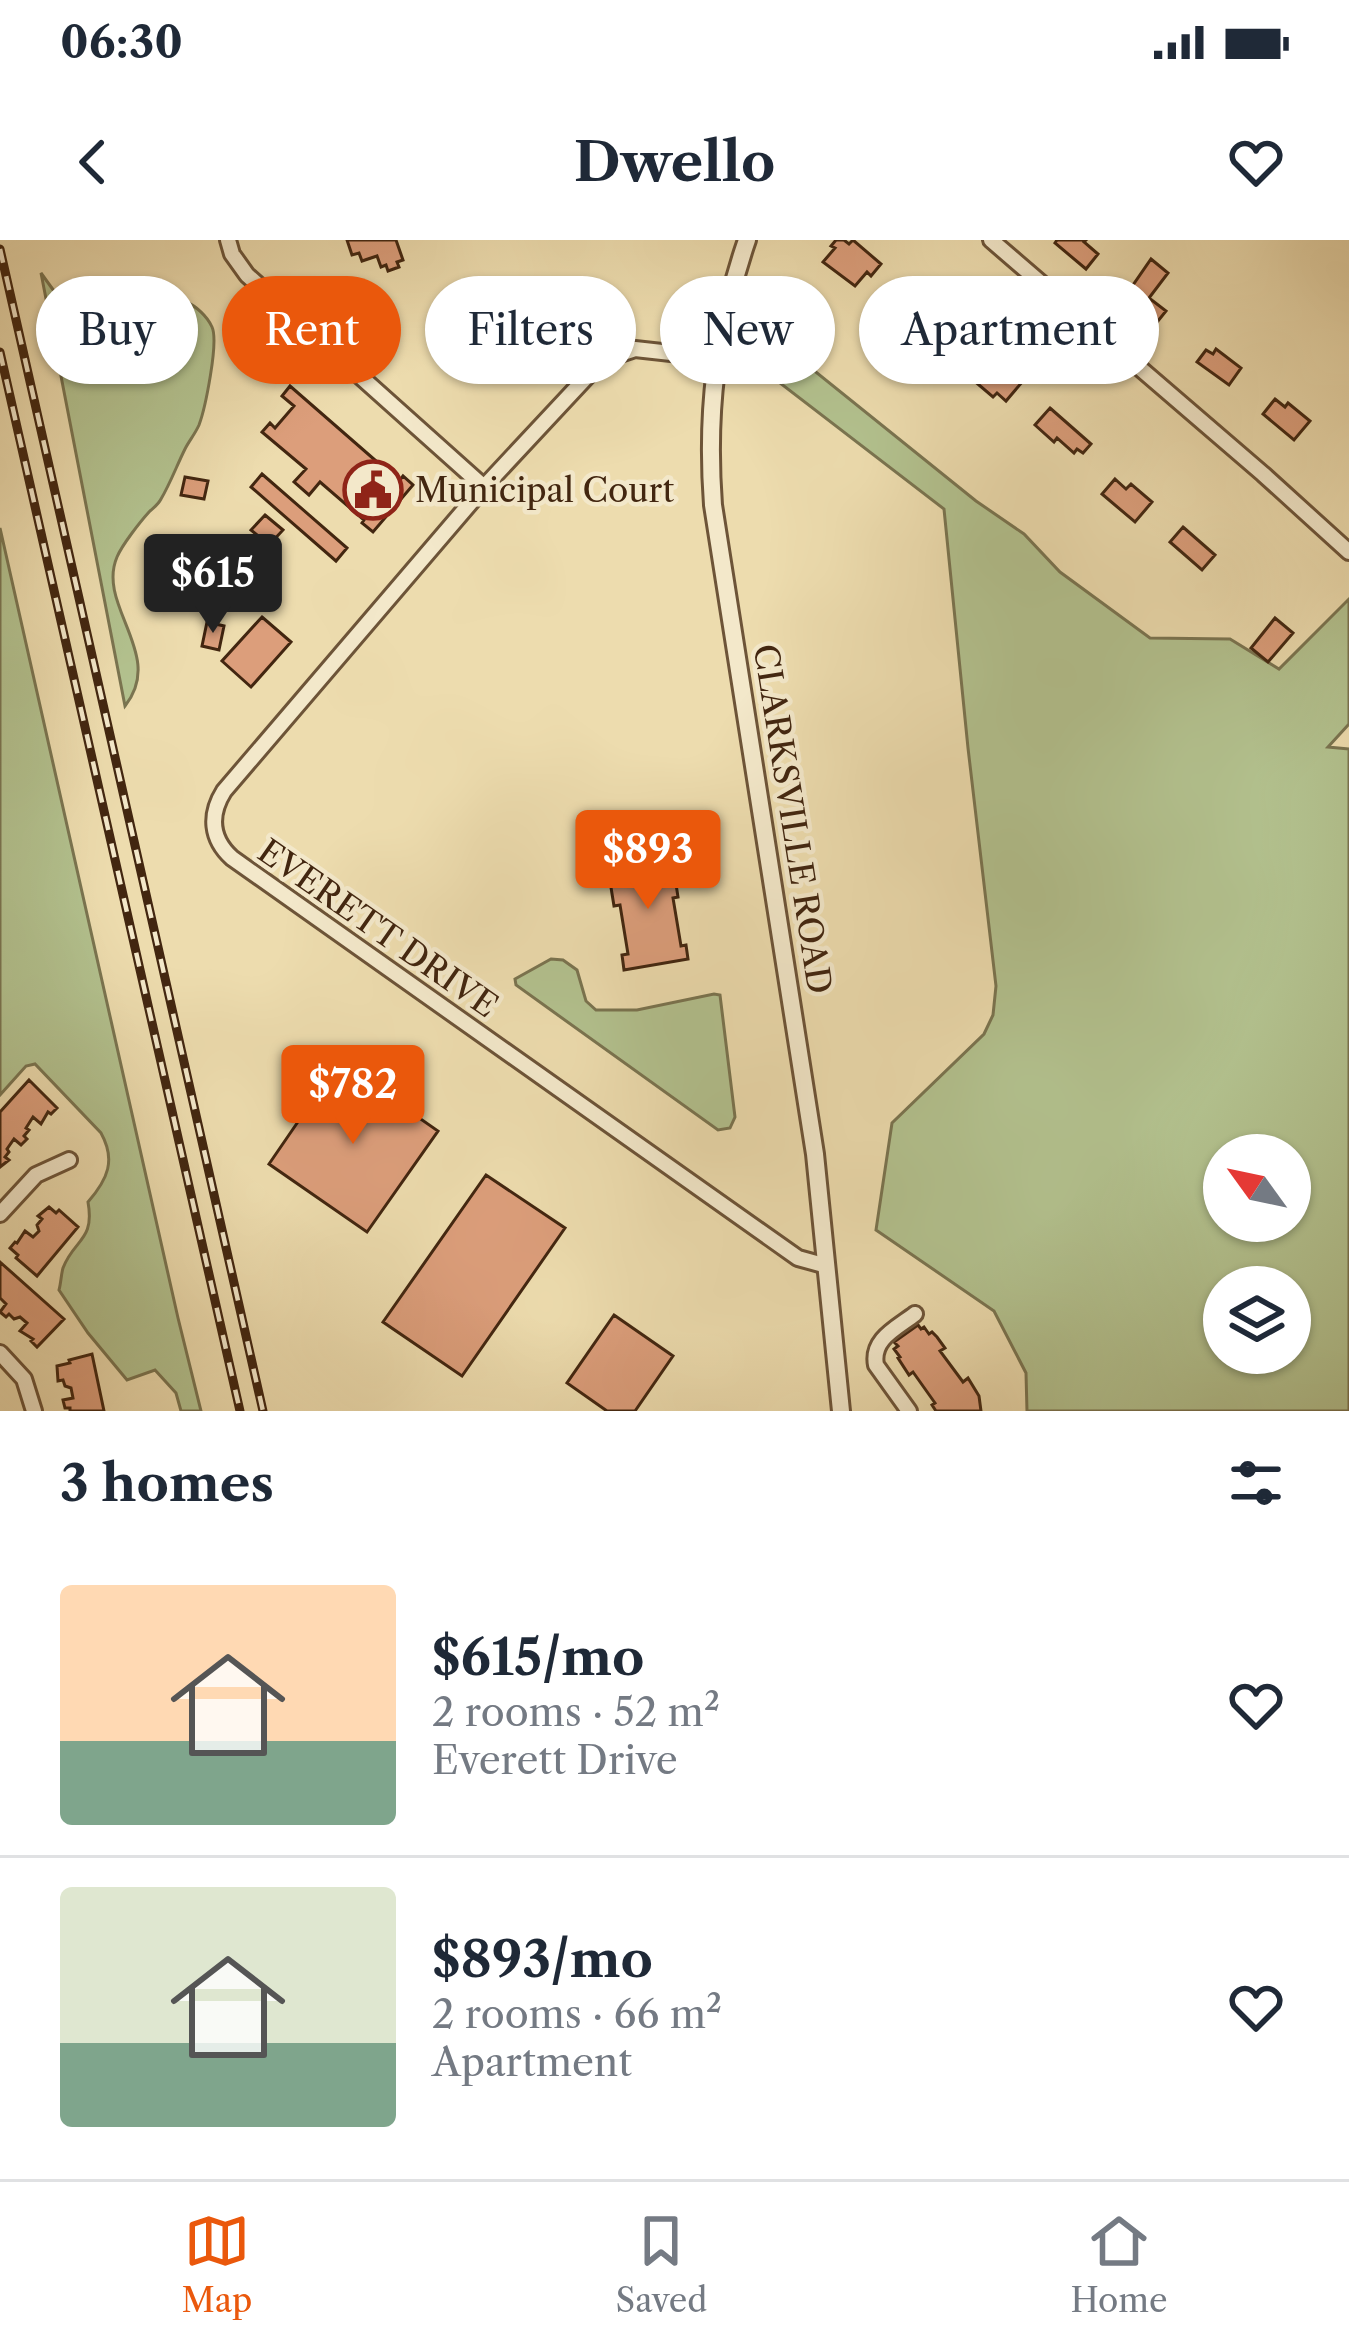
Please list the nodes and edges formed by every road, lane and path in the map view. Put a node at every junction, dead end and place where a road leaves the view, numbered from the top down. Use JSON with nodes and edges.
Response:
{"nodes":[{"id":1,"x":228,"y":240,"type":"edge"},
{"id":2,"x":746,"y":240,"type":"edge"},
{"id":3,"x":991,"y":240,"type":"edge"},
{"id":4,"x":735,"y":276,"type":"edge"},
{"id":5,"x":660,"y":352,"type":"edge"},
{"id":6,"x":713,"y":384,"type":"edge"},
{"id":7,"x":484,"y":487,"type":"junction"},
{"id":8,"x":1349,"y":552,"type":"edge"},
{"id":9,"x":69,"y":1160,"type":"dead end"},
{"id":10,"x":0,"y":1214,"type":"edge"},
{"id":11,"x":826,"y":1266,"type":"junction"},
{"id":12,"x":915,"y":1315,"type":"dead end"},
{"id":13,"x":0,"y":1353,"type":"edge"},
{"id":14,"x":34,"y":1411,"type":"edge"},
{"id":15,"x":841,"y":1411,"type":"edge"},
{"id":16,"x":908,"y":1411,"type":"edge"}],
"edges":[{"from":1,"to":7,"type":"street"},
{"from":2,"to":4,"type":"street","name":"CLARKSVILLE ROAD"},
{"from":3,"to":8,"type":"street"},
{"from":5,"to":7,"type":"street","name":"EVERETT DRIVE"},
{"from":6,"to":11,"type":"street","name":"CLARKSVILLE ROAD"},
{"from":7,"to":11,"type":"street","name":"EVERETT DRIVE"},
{"from":9,"to":10,"type":"street"},
{"from":11,"to":15,"type":"street","name":"CLARKSVILLE ROAD"},
{"from":12,"to":16,"type":"street"},
{"from":13,"to":14,"type":"street"}]}
